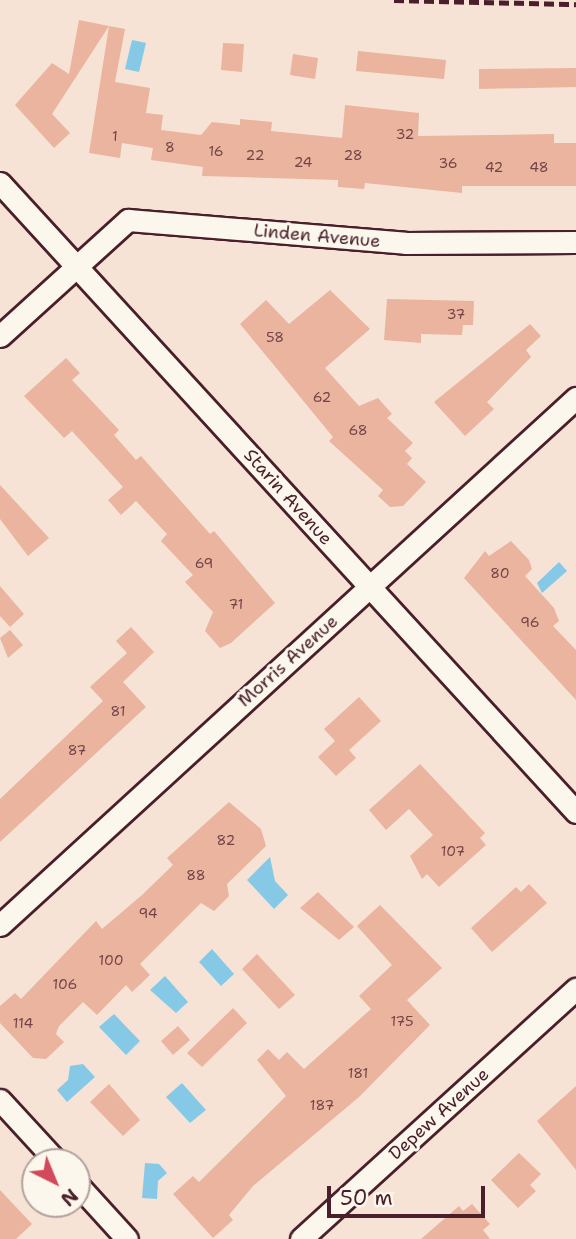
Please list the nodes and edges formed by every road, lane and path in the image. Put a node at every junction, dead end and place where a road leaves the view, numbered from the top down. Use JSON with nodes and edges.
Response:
{"nodes":[{"id":1,"x":0,"y":183,"type":"edge"},
{"id":2,"x":576,"y":242,"type":"edge"},
{"id":3,"x":76,"y":266,"type":"junction"},
{"id":4,"x":0,"y":336,"type":"edge"},
{"id":5,"x":576,"y":398,"type":"edge"},
{"id":6,"x":370,"y":587,"type":"junction"},
{"id":7,"x":576,"y":812,"type":"edge"},
{"id":8,"x":0,"y":925,"type":"edge"},
{"id":9,"x":576,"y":989,"type":"edge"},
{"id":10,"x":0,"y":1100,"type":"edge"},
{"id":11,"x":44,"y":1148,"type":"edge"},
{"id":12,"x":91,"y":1199,"type":"edge"},
{"id":13,"x":127,"y":1239,"type":"edge"},
{"id":14,"x":301,"y":1239,"type":"edge"}],
"edges":[{"from":1,"to":3,"type":"street","name":"Starin Avenue"},
{"from":2,"to":3,"type":"street","name":"Linden Avenue"},
{"from":3,"to":4,"type":"street","name":"Linden Avenue"},
{"from":3,"to":6,"type":"street","name":"Starin Avenue"},
{"from":5,"to":6,"type":"street","name":"Morris Avenue"},
{"from":6,"to":7,"type":"street","name":"Starin Avenue"},
{"from":6,"to":8,"type":"street","name":"Morris Avenue"},
{"from":9,"to":14,"type":"street","name":"Depew Avenue"},
{"from":10,"to":11,"type":"street"},
{"from":12,"to":13,"type":"street"}]}
